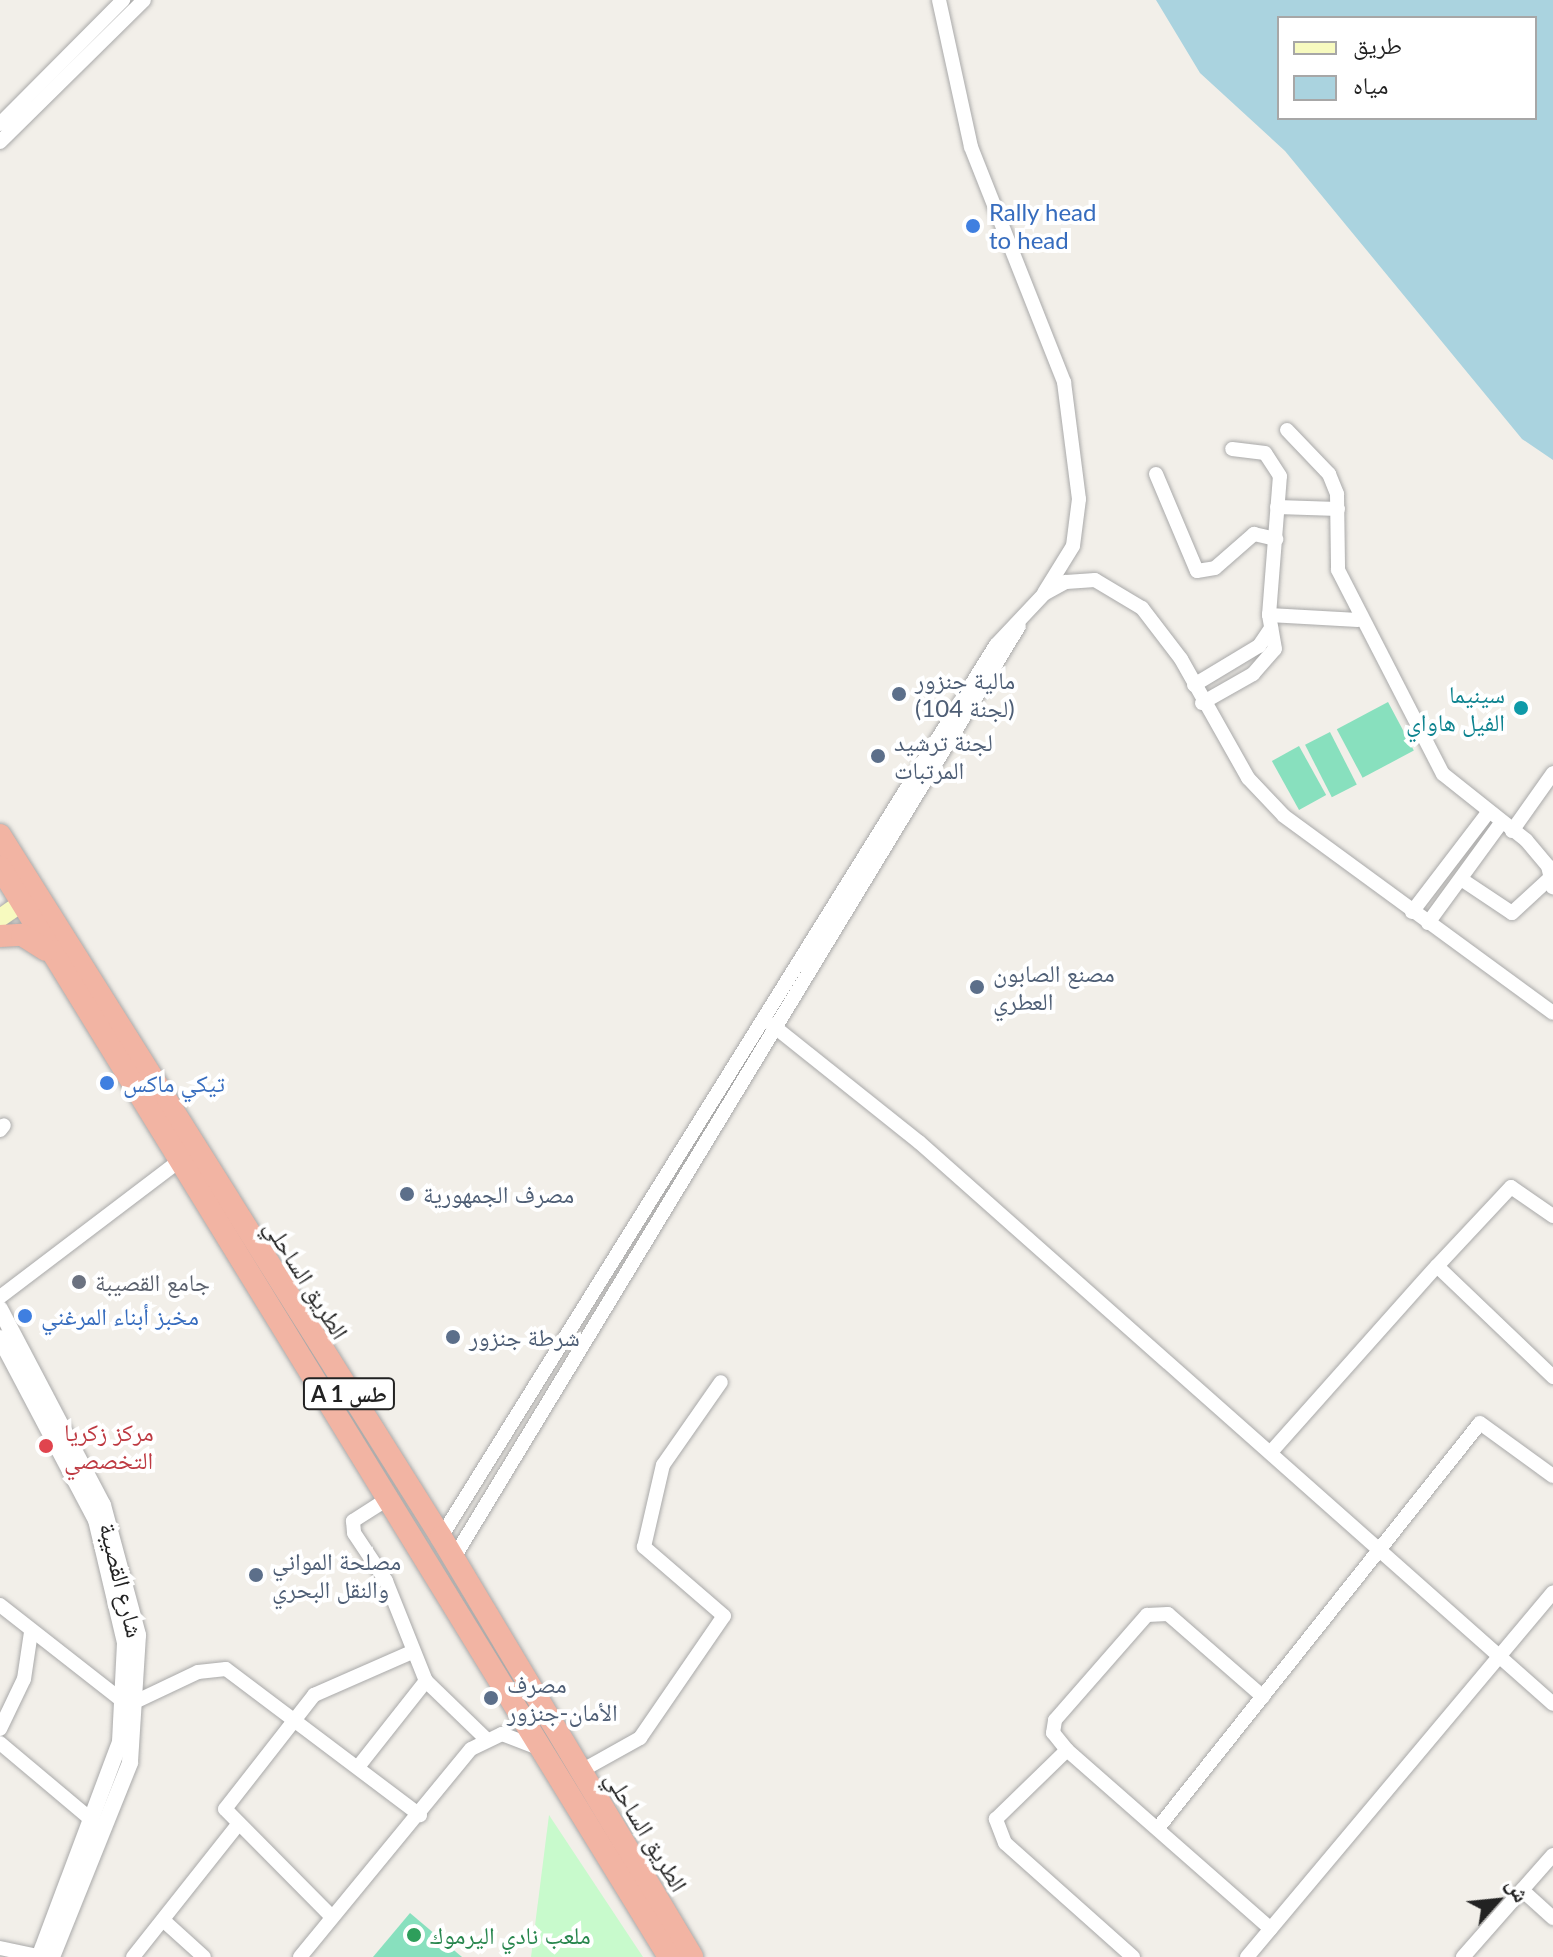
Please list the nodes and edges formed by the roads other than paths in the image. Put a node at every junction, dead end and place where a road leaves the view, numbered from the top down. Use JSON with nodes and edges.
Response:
{"nodes":[{"id":1,"x":123,"y":0,"type":"edge"},
{"id":2,"x":144,"y":0,"type":"edge"},
{"id":3,"x":939,"y":0,"type":"edge"},
{"id":4,"x":0,"y":124,"type":"edge"},
{"id":5,"x":0,"y":142,"type":"edge"},
{"id":6,"x":1287,"y":430,"type":"dead end"},
{"id":7,"x":1232,"y":449,"type":"dead end"},
{"id":8,"x":1156,"y":474,"type":"dead end"},
{"id":9,"x":1277,"y":507,"type":"junction"},
{"id":10,"x":1338,"y":509,"type":"junction"},
{"id":11,"x":1276,"y":539,"type":"junction"},
{"id":12,"x":1044,"y":594,"type":"junction"},
{"id":13,"x":1358,"y":620,"type":"junction"},
{"id":14,"x":1270,"y":622,"type":"junction"},
{"id":15,"x":1194,"y":685,"type":"junction"},
{"id":16,"x":1202,"y":703,"type":"junction"},
{"id":17,"x":1553,"y":773,"type":"edge"},
{"id":18,"x":1487,"y":814,"type":"junction"},
{"id":19,"x":1507,"y":827,"type":"junction"},
{"id":20,"x":0,"y":835,"type":"edge"},
{"id":21,"x":1551,"y":874,"type":"edge"},
{"id":22,"x":8,"y":877,"type":"edge"},
{"id":23,"x":1461,"y":879,"type":"junction"},
{"id":24,"x":28,"y":898,"type":"junction"},
{"id":25,"x":1412,"y":912,"type":"junction"},
{"id":26,"x":0,"y":918,"type":"edge"},
{"id":27,"x":1428,"y":923,"type":"junction"},
{"id":28,"x":829,"y":929,"type":"junction"},
{"id":29,"x":0,"y":936,"type":"edge"},
{"id":30,"x":62,"y":967,"type":"junction"},
{"id":31,"x":1553,"y":1013,"type":"edge"},
{"id":32,"x":764,"y":1019,"type":"junction"},
{"id":33,"x":778,"y":1029,"type":"junction"},
{"id":34,"x":178,"y":1162,"type":"junction"},
{"id":35,"x":1553,"y":1216,"type":"edge"},
{"id":36,"x":1437,"y":1266,"type":"junction"},
{"id":37,"x":0,"y":1297,"type":"edge"},
{"id":38,"x":0,"y":1309,"type":"edge"},
{"id":39,"x":0,"y":1338,"type":"edge"},
{"id":40,"x":1553,"y":1377,"type":"edge"},
{"id":41,"x":721,"y":1382,"type":"dead end"},
{"id":42,"x":1271,"y":1452,"type":"junction"},
{"id":43,"x":1553,"y":1476,"type":"edge"},
{"id":44,"x":389,"y":1498,"type":"junction"},
{"id":45,"x":441,"y":1537,"type":"junction"},
{"id":46,"x":1378,"y":1553,"type":"junction"},
{"id":47,"x":453,"y":1559,"type":"junction"},
{"id":48,"x":1553,"y":1592,"type":"edge"},
{"id":49,"x":0,"y":1605,"type":"edge"},
{"id":50,"x":31,"y":1632,"type":"junction"},
{"id":51,"x":412,"y":1652,"type":"junction"},
{"id":52,"x":1500,"y":1658,"type":"junction"},
{"id":53,"x":426,"y":1681,"type":"junction"},
{"id":54,"x":1263,"y":1697,"type":"junction"},
{"id":55,"x":132,"y":1702,"type":"junction"},
{"id":56,"x":1553,"y":1704,"type":"edge"},
{"id":57,"x":295,"y":1721,"type":"junction"},
{"id":58,"x":0,"y":1729,"type":"edge"},
{"id":59,"x":485,"y":1738,"type":"junction"},
{"id":60,"x":0,"y":1743,"type":"edge"},
{"id":61,"x":1067,"y":1750,"type":"junction"},
{"id":62,"x":547,"y":1753,"type":"junction"},
{"id":63,"x":358,"y":1767,"type":"junction"},
{"id":64,"x":581,"y":1771,"type":"junction"},
{"id":65,"x":420,"y":1815,"type":"junction"},
{"id":66,"x":93,"y":1821,"type":"junction"},
{"id":67,"x":236,"y":1827,"type":"junction"},
{"id":68,"x":1158,"y":1828,"type":"junction"},
{"id":69,"x":1553,"y":1855,"type":"edge"},
{"id":70,"x":1522,"y":1890,"type":"junction"},
{"id":71,"x":332,"y":1917,"type":"junction"},
{"id":72,"x":1553,"y":1918,"type":"edge"},
{"id":73,"x":163,"y":1920,"type":"junction"},
{"id":74,"x":1271,"y":1929,"type":"junction"},
{"id":75,"x":0,"y":1948,"type":"edge"},
{"id":76,"x":39,"y":1957,"type":"edge"},
{"id":77,"x":52,"y":1957,"type":"edge"},
{"id":78,"x":133,"y":1957,"type":"edge"},
{"id":79,"x":204,"y":1957,"type":"edge"},
{"id":80,"x":300,"y":1957,"type":"edge"},
{"id":81,"x":669,"y":1957,"type":"edge"},
{"id":82,"x":692,"y":1957,"type":"edge"},
{"id":83,"x":1133,"y":1957,"type":"edge"},
{"id":84,"x":1247,"y":1957,"type":"edge"},
{"id":85,"x":1463,"y":1957,"type":"edge"}],
"edges":[{"from":1,"to":4,"type":"street"},
{"from":2,"to":5,"type":"street"},
{"from":3,"to":12,"type":"street"},
{"from":6,"to":10,"type":"street"},
{"from":7,"to":9,"type":"street"},
{"from":8,"to":11,"type":"street"},
{"from":9,"to":10,"type":"street"},
{"from":9,"to":11,"type":"street"},
{"from":10,"to":13,"type":"street"},
{"from":11,"to":14,"type":"street"},
{"from":12,"to":15,"type":"street"},
{"from":12,"to":28,"type":"street"},
{"from":13,"to":14,"type":"street"},
{"from":13,"to":18,"type":"street"},
{"from":14,"to":15,"type":"street"},
{"from":14,"to":16,"type":"street"},
{"from":15,"to":16,"type":"street"},
{"from":16,"to":25,"type":"street"},
{"from":17,"to":19,"type":"street"},
{"from":18,"to":19,"type":"street"},
{"from":18,"to":25,"type":"street"},
{"from":19,"to":21,"type":"street"},
{"from":19,"to":23,"type":"street"},
{"from":20,"to":22,"type":"highway","name":"الطريق الساحلي","number":"A 1 طس"},
{"from":21,"to":23,"type":"street"},
{"from":22,"to":24,"type":"highway","name":"الطريق الساحلي","number":"A 1 طس"},
{"from":23,"to":27,"type":"street"},
{"from":24,"to":26,"type":"main road"},
{"from":24,"to":30,"type":"highway","name":"الطريق الساحلي","number":"A 1 طس"},
{"from":24,"to":45,"type":"highway","name":"الطريق الساحلي","number":"A 1 طس"},
{"from":25,"to":27,"type":"street"},
{"from":27,"to":31,"type":"street"},
{"from":28,"to":32,"type":"street"},
{"from":28,"to":33,"type":"street"},
{"from":29,"to":30,"type":"highway"},
{"from":30,"to":34,"type":"highway","name":"الطريق الساحلي","number":"A 1 طس"},
{"from":32,"to":33,"type":"street"},
{"from":32,"to":45,"type":"street"},
{"from":33,"to":42,"type":"street"},
{"from":33,"to":47,"type":"street"},
{"from":34,"to":37,"type":"street"},
{"from":34,"to":44,"type":"highway","name":"الطريق الساحلي","number":"A 1 طس"},
{"from":35,"to":36,"type":"street"},
{"from":36,"to":40,"type":"street"},
{"from":36,"to":42,"type":"street"},
{"from":38,"to":55,"type":"street","name":"شارع القصيبة"},
{"from":39,"to":55,"type":"street"},
{"from":41,"to":64,"type":"street"},
{"from":42,"to":46,"type":"street"},
{"from":43,"to":46,"type":"street"},
{"from":44,"to":51,"type":"street"},
{"from":44,"to":62,"type":"highway","name":"الطريق الساحلي","number":"A 1 طس"},
{"from":45,"to":47,"type":"highway","name":"الطريق الساحلي","number":"A 1 طس"},
{"from":46,"to":52,"type":"street"},
{"from":46,"to":54,"type":"street"},
{"from":47,"to":64,"type":"highway","name":"الطريق الساحلي","number":"A 1 طس"},
{"from":48,"to":52,"type":"street"},
{"from":49,"to":50,"type":"street"},
{"from":50,"to":55,"type":"street"},
{"from":50,"to":58,"type":"street"},
{"from":51,"to":53,"type":"street"},
{"from":51,"to":57,"type":"street"},
{"from":52,"to":56,"type":"street"},
{"from":52,"to":74,"type":"street"},
{"from":53,"to":59,"type":"street"},
{"from":53,"to":63,"type":"street"},
{"from":54,"to":61,"type":"street"},
{"from":54,"to":68,"type":"street"},
{"from":55,"to":57,"type":"street"},
{"from":55,"to":66,"type":"street"},
{"from":55,"to":77,"type":"street","name":"شارع القصيبة"},
{"from":57,"to":63,"type":"street"},
{"from":57,"to":67,"type":"street"},
{"from":59,"to":62,"type":"street"},
{"from":59,"to":65,"type":"street"},
{"from":60,"to":66,"type":"street"},
{"from":61,"to":68,"type":"street"},
{"from":61,"to":83,"type":"street"},
{"from":62,"to":81,"type":"highway","name":"الطريق الساحلي","number":"A 1 طس"},
{"from":63,"to":65,"type":"street"},
{"from":64,"to":82,"type":"highway","name":"الطريق الساحلي","number":"A 1 طس"},
{"from":65,"to":71,"type":"street"},
{"from":66,"to":76,"type":"street"},
{"from":67,"to":71,"type":"street"},
{"from":67,"to":73,"type":"street"},
{"from":68,"to":74,"type":"street"},
{"from":69,"to":70,"type":"street"},
{"from":70,"to":72,"type":"street"},
{"from":70,"to":85,"type":"street"},
{"from":71,"to":80,"type":"street"},
{"from":73,"to":78,"type":"street"},
{"from":73,"to":79,"type":"street"},
{"from":74,"to":84,"type":"street"},
{"from":75,"to":76,"type":"street"}]}
